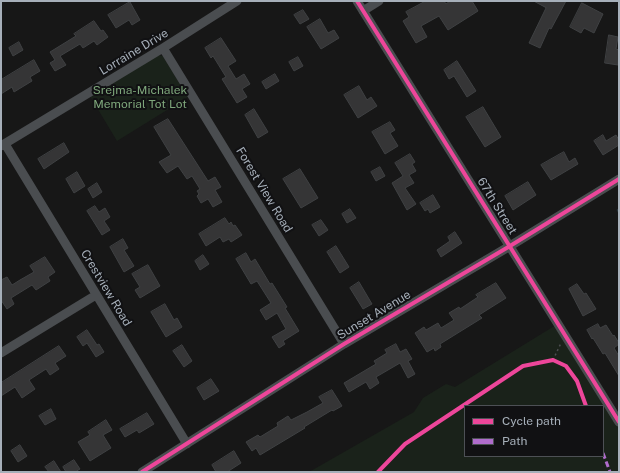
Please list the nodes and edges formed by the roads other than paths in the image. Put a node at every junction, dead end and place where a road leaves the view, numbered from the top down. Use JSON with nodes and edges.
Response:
{"nodes":[{"id":1,"x":237,"y":1,"type":"edge"},
{"id":2,"x":357,"y":1,"type":"edge"},
{"id":3,"x":379,"y":1,"type":"edge"},
{"id":4,"x":363,"y":11,"type":"junction"},
{"id":5,"x":163,"y":48,"type":"junction"},
{"id":6,"x":3,"y":145,"type":"edge"},
{"id":7,"x":619,"y":179,"type":"edge"},
{"id":8,"x":510,"y":246,"type":"junction"},
{"id":9,"x":96,"y":295,"type":"junction"},
{"id":10,"x":344,"y":344,"type":"junction"},
{"id":11,"x":1,"y":353,"type":"edge"},
{"id":12,"x":619,"y":422,"type":"edge"},
{"id":13,"x":187,"y":444,"type":"junction"},
{"id":14,"x":142,"y":472,"type":"edge"}],
"edges":[{"from":1,"to":5,"type":"street","name":"Lorraine Drive"},
{"from":2,"to":4,"type":"street","name":"67th Street"},
{"from":3,"to":4,"type":"street"},
{"from":4,"to":8,"type":"street","name":"67th Street"},
{"from":5,"to":6,"type":"street","name":"Lorraine Drive"},
{"from":5,"to":10,"type":"street","name":"Forest View Road"},
{"from":6,"to":9,"type":"street","name":"Crestview Road"},
{"from":7,"to":8,"type":"street","name":"Sunset Avenue"},
{"from":8,"to":10,"type":"street","name":"Sunset Avenue"},
{"from":8,"to":12,"type":"street","name":"67th Street"},
{"from":9,"to":11,"type":"street"},
{"from":9,"to":13,"type":"street","name":"Crestview Road"},
{"from":10,"to":13,"type":"street","name":"Sunset Avenue"},
{"from":13,"to":14,"type":"street","name":"Sunset Avenue"}]}
